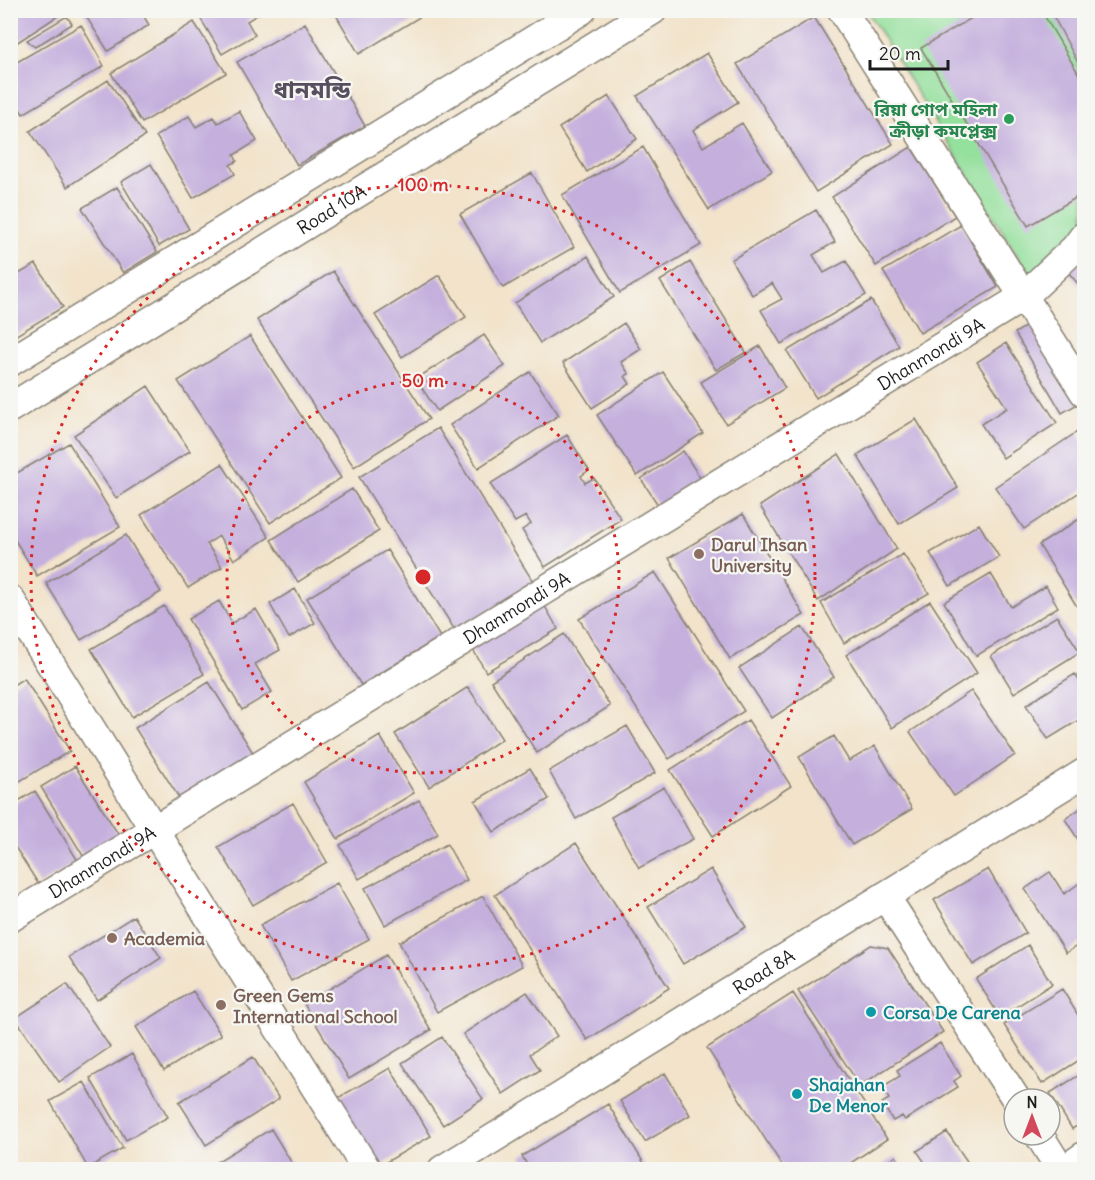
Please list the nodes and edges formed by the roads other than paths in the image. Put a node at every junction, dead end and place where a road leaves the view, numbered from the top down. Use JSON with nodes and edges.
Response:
{"nodes":[{"id":1,"x":582,"y":10,"type":"edge"},
{"id":2,"x":652,"y":10,"type":"edge"},
{"id":3,"x":843,"y":10,"type":"edge"},
{"id":4,"x":1084,"y":236,"type":"edge"},
{"id":5,"x":1023,"y":297,"type":"junction"},
{"id":6,"x":10,"y":362,"type":"edge"},
{"id":7,"x":1084,"y":392,"type":"edge"},
{"id":8,"x":10,"y":408,"type":"edge"},
{"id":9,"x":10,"y":599,"type":"edge"},
{"id":10,"x":1084,"y":773,"type":"edge"},
{"id":11,"x":154,"y":830,"type":"junction"},
{"id":12,"x":885,"y":896,"type":"junction"},
{"id":13,"x":10,"y":918,"type":"edge"},
{"id":14,"x":1008,"y":1087,"type":"edge"},
{"id":15,"x":1047,"y":1147,"type":"edge"},
{"id":16,"x":1084,"y":1156,"type":"edge"},
{"id":17,"x":367,"y":1170,"type":"edge"},
{"id":18,"x":442,"y":1170,"type":"edge"},
{"id":19,"x":1063,"y":1170,"type":"edge"}],
"edges":[{"from":1,"to":6,"type":"street","name":"Road 10A"},
{"from":2,"to":8,"type":"street","name":"Road 10A"},
{"from":3,"to":5,"type":"street"},
{"from":4,"to":5,"type":"street","name":"Dhanmondi 9A"},
{"from":5,"to":7,"type":"street"},
{"from":5,"to":11,"type":"street","name":"Dhanmondi 9A"},
{"from":9,"to":11,"type":"street"},
{"from":10,"to":12,"type":"street","name":"Road 8A"},
{"from":11,"to":13,"type":"street","name":"Dhanmondi 9A"},
{"from":11,"to":17,"type":"street"},
{"from":12,"to":14,"type":"street"},
{"from":12,"to":18,"type":"street","name":"Road 8A"},
{"from":15,"to":19,"type":"street"},
{"from":16,"to":19,"type":"street"}]}
